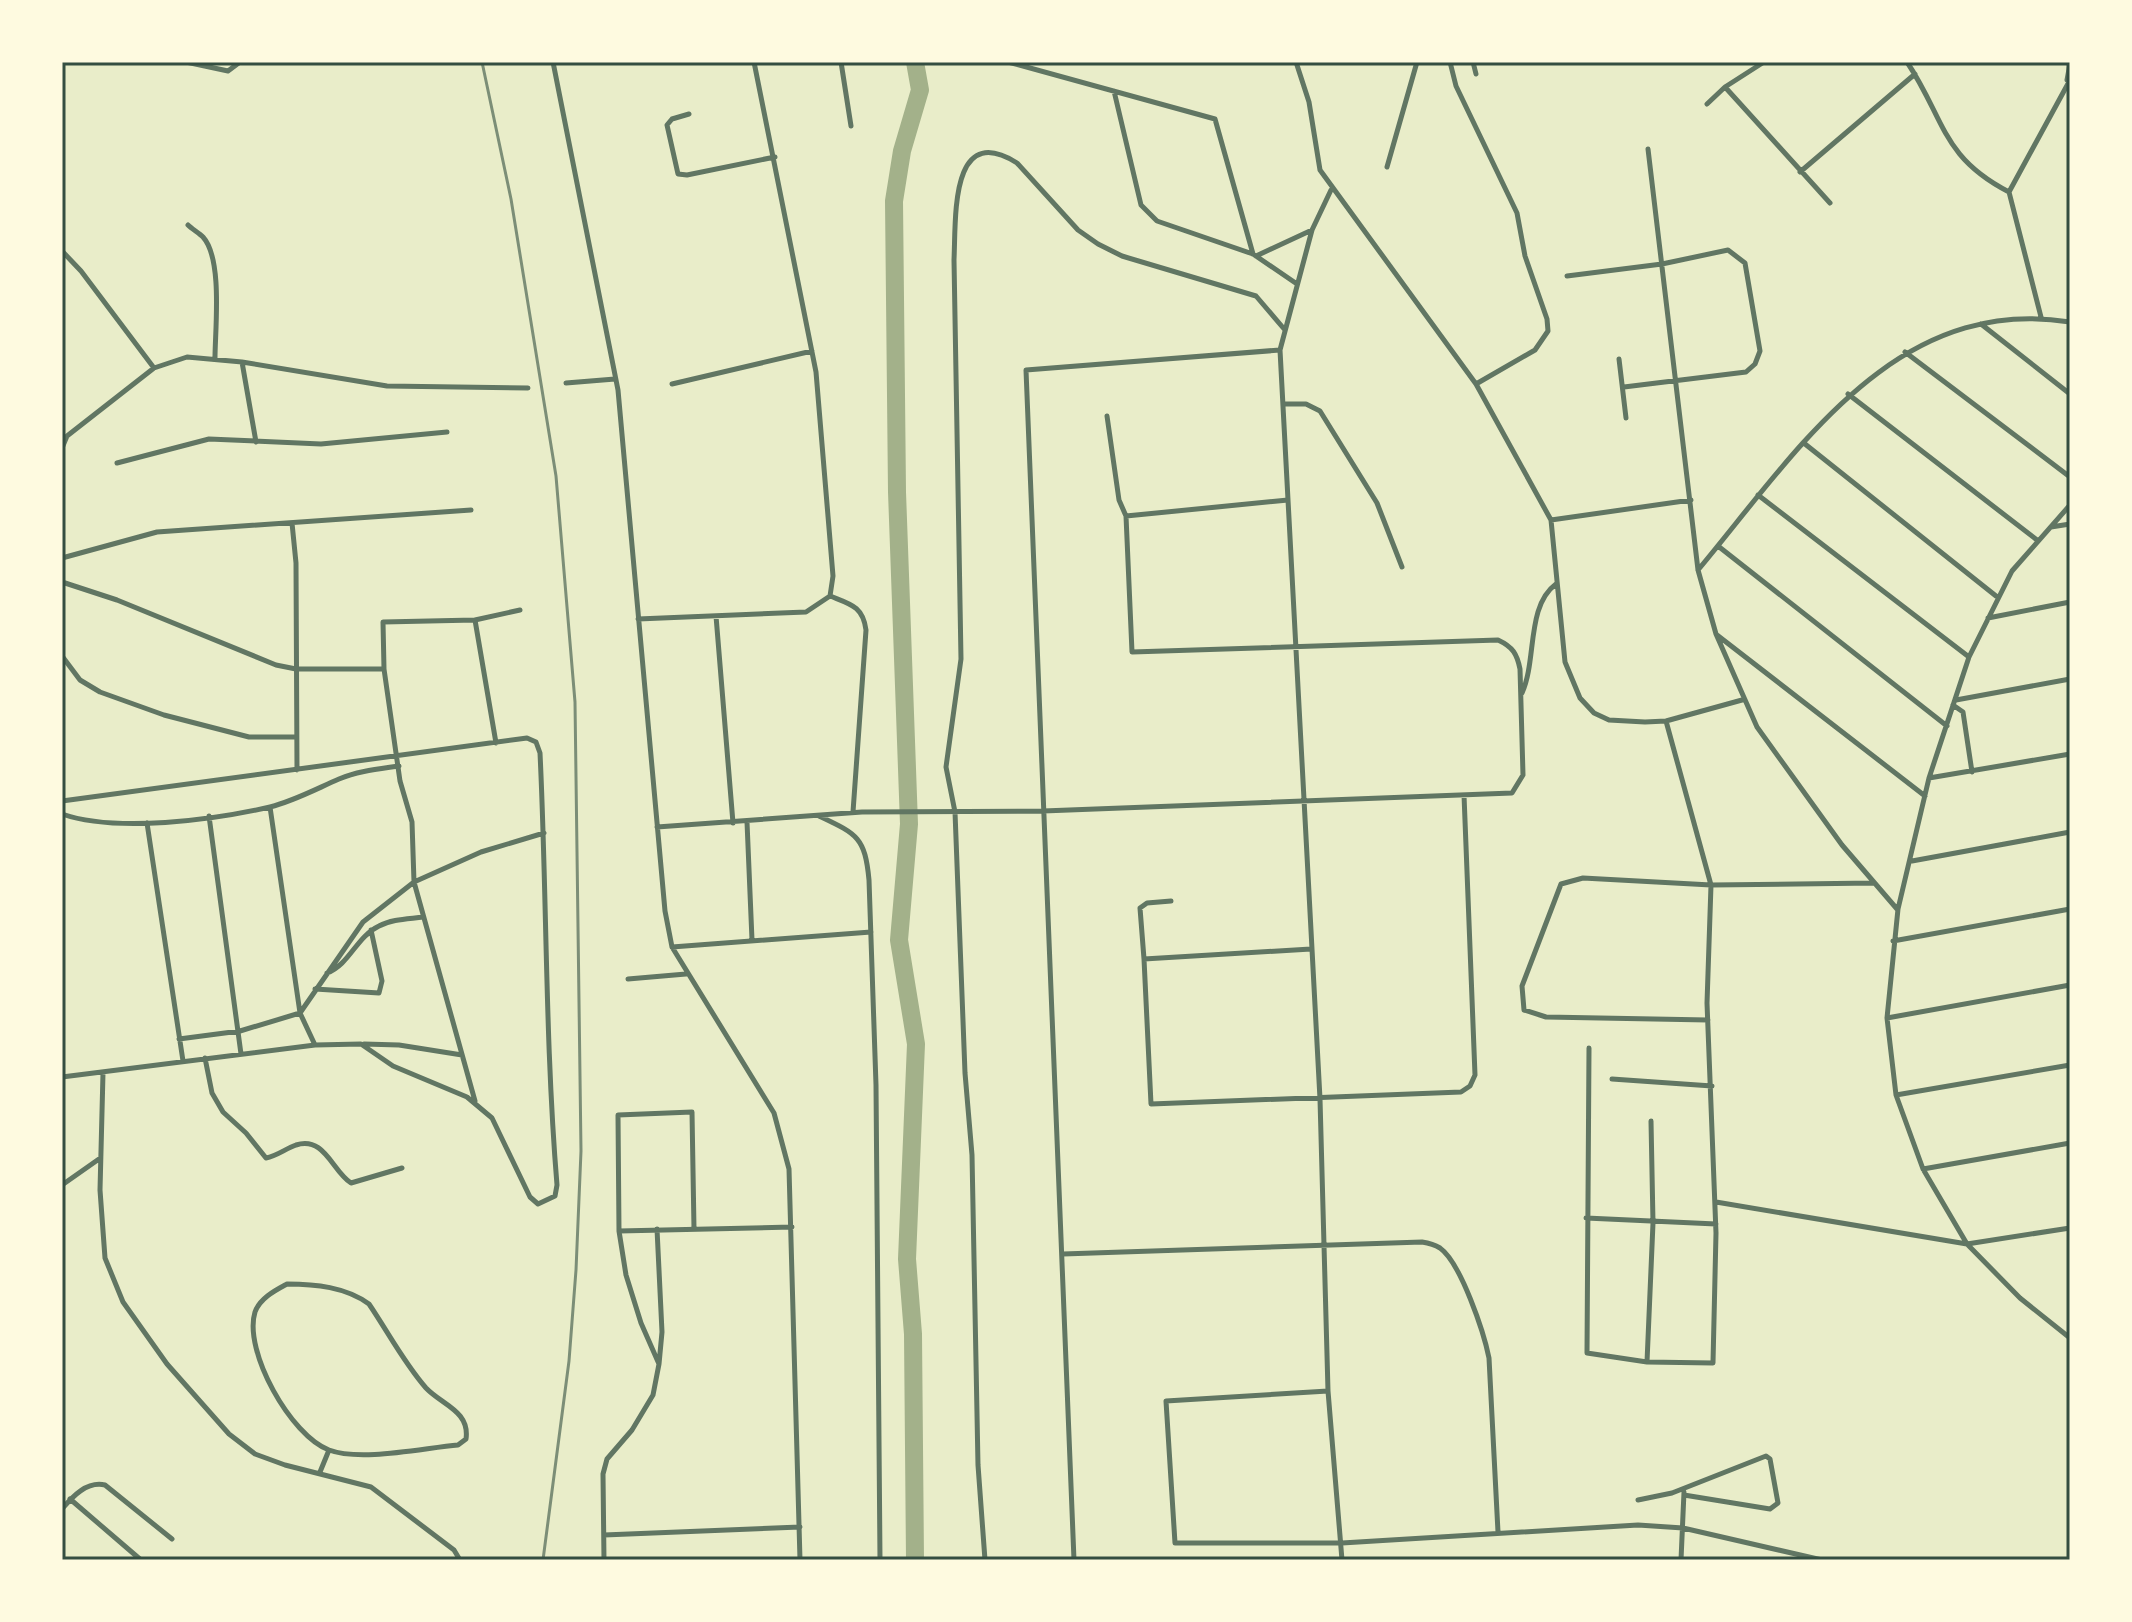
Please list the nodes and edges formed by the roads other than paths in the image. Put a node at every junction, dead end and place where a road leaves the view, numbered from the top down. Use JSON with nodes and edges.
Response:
{"nodes":[{"id":1,"x":186,"y":62,"type":"edge"},
{"id":2,"x":240,"y":62,"type":"edge"},
{"id":3,"x":553,"y":62,"type":"edge"},
{"id":4,"x":754,"y":62,"type":"edge"},
{"id":5,"x":841,"y":62,"type":"edge"},
{"id":6,"x":1008,"y":62,"type":"edge"},
{"id":7,"x":1296,"y":62,"type":"edge"},
{"id":8,"x":1417,"y":62,"type":"edge"},
{"id":9,"x":1450,"y":62,"type":"edge"},
{"id":10,"x":1473,"y":62,"type":"edge"},
{"id":11,"x":1764,"y":62,"type":"edge"},
{"id":12,"x":1907,"y":62,"type":"edge"},
{"id":13,"x":2070,"y":64,"type":"edge"},
{"id":14,"x":1476,"y":74,"type":"dead end"},
{"id":15,"x":1915,"y":74,"type":"junction"},
{"id":16,"x":2068,"y":80,"type":"edge"},
{"id":17,"x":1725,"y":87,"type":"junction"},
{"id":18,"x":1114,"y":90,"type":"junction"},
{"id":19,"x":1707,"y":104,"type":"dead end"},
{"id":20,"x":689,"y":114,"type":"dead end"},
{"id":21,"x":851,"y":126,"type":"dead end"},
{"id":22,"x":1648,"y":149,"type":"dead end"},
{"id":23,"x":775,"y":157,"type":"junction"},
{"id":24,"x":1387,"y":167,"type":"dead end"},
{"id":25,"x":1800,"y":172,"type":"junction"},
{"id":26,"x":1331,"y":190,"type":"junction"},
{"id":27,"x":2009,"y":192,"type":"junction"},
{"id":28,"x":1830,"y":203,"type":"dead end"},
{"id":29,"x":188,"y":225,"type":"dead end"},
{"id":30,"x":1312,"y":230,"type":"junction"},
{"id":31,"x":62,"y":251,"type":"edge"},
{"id":32,"x":1254,"y":255,"type":"junction"},
{"id":33,"x":1662,"y":264,"type":"junction"},
{"id":34,"x":1567,"y":276,"type":"dead end"},
{"id":35,"x":1297,"y":284,"type":"junction"},
{"id":36,"x":2041,"y":317,"type":"junction"},
{"id":37,"x":2070,"y":322,"type":"edge"},
{"id":38,"x":1981,"y":324,"type":"junction"},
{"id":39,"x":1285,"y":330,"type":"junction"},
{"id":40,"x":1280,"y":350,"type":"junction"},
{"id":41,"x":812,"y":351,"type":"junction"},
{"id":42,"x":1905,"y":352,"type":"junction"},
{"id":43,"x":215,"y":358,"type":"junction"},
{"id":44,"x":1619,"y":359,"type":"dead end"},
{"id":45,"x":242,"y":362,"type":"junction"},
{"id":46,"x":154,"y":368,"type":"junction"},
{"id":47,"x":615,"y":379,"type":"junction"},
{"id":48,"x":1676,"y":381,"type":"junction"},
{"id":49,"x":566,"y":383,"type":"dead end"},
{"id":50,"x":672,"y":384,"type":"dead end"},
{"id":51,"x":1476,"y":384,"type":"junction"},
{"id":52,"x":1624,"y":387,"type":"junction"},
{"id":53,"x":528,"y":388,"type":"dead end"},
{"id":54,"x":1848,"y":394,"type":"junction"},
{"id":55,"x":2070,"y":394,"type":"edge"},
{"id":56,"x":1283,"y":404,"type":"junction"},
{"id":57,"x":1107,"y":416,"type":"dead end"},
{"id":58,"x":1626,"y":418,"type":"dead end"},
{"id":59,"x":447,"y":432,"type":"dead end"},
{"id":60,"x":256,"y":442,"type":"junction"},
{"id":61,"x":1805,"y":444,"type":"junction"},
{"id":62,"x":62,"y":448,"type":"edge"},
{"id":63,"x":117,"y":463,"type":"dead end"},
{"id":64,"x":2070,"y":477,"type":"edge"},
{"id":65,"x":1758,"y":495,"type":"junction"},
{"id":66,"x":1288,"y":500,"type":"junction"},
{"id":67,"x":1691,"y":500,"type":"junction"},
{"id":68,"x":2070,"y":505,"type":"edge"},
{"id":69,"x":471,"y":510,"type":"dead end"},
{"id":70,"x":1126,"y":516,"type":"junction"},
{"id":71,"x":1551,"y":520,"type":"junction"},
{"id":72,"x":292,"y":523,"type":"junction"},
{"id":73,"x":2070,"y":524,"type":"edge"},
{"id":74,"x":2050,"y":528,"type":"junction"},
{"id":75,"x":2037,"y":540,"type":"junction"},
{"id":76,"x":1718,"y":546,"type":"junction"},
{"id":77,"x":62,"y":558,"type":"edge"},
{"id":78,"x":1402,"y":567,"type":"dead end"},
{"id":79,"x":1698,"y":570,"type":"junction"},
{"id":80,"x":62,"y":582,"type":"edge"},
{"id":81,"x":1557,"y":584,"type":"junction"},
{"id":82,"x":830,"y":596,"type":"junction"},
{"id":83,"x":1996,"y":596,"type":"junction"},
{"id":84,"x":2070,"y":602,"type":"edge"},
{"id":85,"x":520,"y":610,"type":"dead end"},
{"id":86,"x":716,"y":616,"type":"junction"},
{"id":87,"x":1987,"y":618,"type":"junction"},
{"id":88,"x":638,"y":619,"type":"junction"},
{"id":89,"x":475,"y":620,"type":"junction"},
{"id":90,"x":1716,"y":634,"type":"junction"},
{"id":91,"x":1296,"y":649,"type":"junction"},
{"id":92,"x":62,"y":656,"type":"edge"},
{"id":93,"x":1969,"y":657,"type":"junction"},
{"id":94,"x":296,"y":669,"type":"junction"},
{"id":95,"x":384,"y":669,"type":"junction"},
{"id":96,"x":2070,"y":679,"type":"edge"},
{"id":97,"x":1520,"y":697,"type":"junction"},
{"id":98,"x":1742,"y":700,"type":"junction"},
{"id":99,"x":1954,"y":703,"type":"junction"},
{"id":100,"x":1666,"y":721,"type":"junction"},
{"id":101,"x":1947,"y":726,"type":"junction"},
{"id":102,"x":295,"y":737,"type":"junction"},
{"id":103,"x":496,"y":743,"type":"junction"},
{"id":104,"x":2070,"y":754,"type":"edge"},
{"id":105,"x":399,"y":755,"type":"junction"},
{"id":106,"x":399,"y":766,"type":"junction"},
{"id":107,"x":297,"y":770,"type":"junction"},
{"id":108,"x":1972,"y":772,"type":"junction"},
{"id":109,"x":1929,"y":778,"type":"junction"},
{"id":110,"x":1464,"y":795,"type":"junction"},
{"id":111,"x":1925,"y":796,"type":"junction"},
{"id":112,"x":1304,"y":800,"type":"junction"},
{"id":113,"x":62,"y":801,"type":"edge"},
{"id":114,"x":270,"y":807,"type":"junction"},
{"id":115,"x":1043,"y":811,"type":"junction"},
{"id":116,"x":853,"y":812,"type":"junction"},
{"id":117,"x":955,"y":812,"type":"junction"},
{"id":118,"x":62,"y":814,"type":"edge"},
{"id":119,"x":209,"y":816,"type":"junction"},
{"id":120,"x":818,"y":816,"type":"junction"},
{"id":121,"x":747,"y":822,"type":"junction"},
{"id":122,"x":147,"y":823,"type":"junction"},
{"id":123,"x":733,"y":823,"type":"junction"},
{"id":124,"x":657,"y":827,"type":"junction"},
{"id":125,"x":2070,"y":832,"type":"edge"},
{"id":126,"x":544,"y":833,"type":"junction"},
{"id":127,"x":1912,"y":861,"type":"junction"},
{"id":128,"x":414,"y":882,"type":"junction"},
{"id":129,"x":1875,"y":883,"type":"junction"},
{"id":130,"x":1711,"y":885,"type":"junction"},
{"id":131,"x":1171,"y":901,"type":"dead end"},
{"id":132,"x":1898,"y":909,"type":"junction"},
{"id":133,"x":2070,"y":909,"type":"edge"},
{"id":134,"x":377,"y":911,"type":"junction"},
{"id":135,"x":423,"y":917,"type":"junction"},
{"id":136,"x":380,"y":925,"type":"junction"},
{"id":137,"x":371,"y":930,"type":"junction"},
{"id":138,"x":871,"y":932,"type":"junction"},
{"id":139,"x":752,"y":940,"type":"junction"},
{"id":140,"x":1893,"y":941,"type":"junction"},
{"id":141,"x":672,"y":947,"type":"junction"},
{"id":142,"x":342,"y":949,"type":"junction"},
{"id":143,"x":1311,"y":949,"type":"junction"},
{"id":144,"x":350,"y":955,"type":"junction"},
{"id":145,"x":1144,"y":959,"type":"junction"},
{"id":146,"x":326,"y":973,"type":"junction"},
{"id":147,"x":686,"y":974,"type":"junction"},
{"id":148,"x":628,"y":979,"type":"dead end"},
{"id":149,"x":2070,"y":985,"type":"edge"},
{"id":150,"x":315,"y":989,"type":"junction"},
{"id":151,"x":300,"y":1013,"type":"junction"},
{"id":152,"x":1887,"y":1018,"type":"junction"},
{"id":153,"x":1708,"y":1020,"type":"junction"},
{"id":154,"x":240,"y":1031,"type":"junction"},
{"id":155,"x":179,"y":1039,"type":"junction"},
{"id":156,"x":361,"y":1044,"type":"junction"},
{"id":157,"x":315,"y":1045,"type":"junction"},
{"id":158,"x":1589,"y":1048,"type":"dead end"},
{"id":159,"x":241,"y":1054,"type":"junction"},
{"id":160,"x":462,"y":1055,"type":"junction"},
{"id":161,"x":205,"y":1058,"type":"junction"},
{"id":162,"x":183,"y":1061,"type":"junction"},
{"id":163,"x":2070,"y":1065,"type":"edge"},
{"id":164,"x":103,"y":1073,"type":"junction"},
{"id":165,"x":62,"y":1077,"type":"edge"},
{"id":166,"x":1612,"y":1079,"type":"dead end"},
{"id":167,"x":1712,"y":1086,"type":"junction"},
{"id":168,"x":1896,"y":1095,"type":"junction"},
{"id":169,"x":1320,"y":1099,"type":"junction"},
{"id":170,"x":475,"y":1104,"type":"junction"},
{"id":171,"x":1651,"y":1121,"type":"dead end"},
{"id":172,"x":2070,"y":1143,"type":"edge"},
{"id":173,"x":100,"y":1158,"type":"junction"},
{"id":174,"x":402,"y":1168,"type":"dead end"},
{"id":175,"x":1923,"y":1169,"type":"junction"},
{"id":176,"x":62,"y":1185,"type":"edge"},
{"id":177,"x":1716,"y":1202,"type":"junction"},
{"id":178,"x":1586,"y":1218,"type":"junction"},
{"id":179,"x":1653,"y":1223,"type":"junction"},
{"id":180,"x":1716,"y":1224,"type":"junction"},
{"id":181,"x":792,"y":1227,"type":"junction"},
{"id":182,"x":2070,"y":1228,"type":"edge"},
{"id":183,"x":657,"y":1229,"type":"junction"},
{"id":184,"x":694,"y":1229,"type":"junction"},
{"id":185,"x":619,"y":1231,"type":"junction"},
{"id":186,"x":1967,"y":1244,"type":"junction"},
{"id":187,"x":1323,"y":1246,"type":"junction"},
{"id":188,"x":1062,"y":1254,"type":"junction"},
{"id":189,"x":2070,"y":1338,"type":"edge"},
{"id":190,"x":1647,"y":1362,"type":"junction"},
{"id":191,"x":659,"y":1364,"type":"junction"},
{"id":192,"x":1328,"y":1391,"type":"junction"},
{"id":193,"x":329,"y":1450,"type":"junction"},
{"id":194,"x":320,"y":1472,"type":"junction"},
{"id":195,"x":1684,"y":1491,"type":"junction"},
{"id":196,"x":70,"y":1499,"type":"junction"},
{"id":197,"x":1638,"y":1500,"type":"dead end"},
{"id":198,"x":62,"y":1509,"type":"edge"},
{"id":199,"x":800,"y":1527,"type":"junction"},
{"id":200,"x":1683,"y":1528,"type":"junction"},
{"id":201,"x":1498,"y":1532,"type":"junction"},
{"id":202,"x":604,"y":1535,"type":"junction"},
{"id":203,"x":172,"y":1539,"type":"dead end"},
{"id":204,"x":1342,"y":1543,"type":"junction"},
{"id":205,"x":141,"y":1560,"type":"edge"},
{"id":206,"x":460,"y":1560,"type":"edge"},
{"id":207,"x":604,"y":1560,"type":"edge"},
{"id":208,"x":800,"y":1560,"type":"edge"},
{"id":209,"x":880,"y":1560,"type":"edge"},
{"id":210,"x":985,"y":1560,"type":"edge"},
{"id":211,"x":1074,"y":1560,"type":"edge"},
{"id":212,"x":1342,"y":1560,"type":"edge"},
{"id":213,"x":1681,"y":1560,"type":"edge"},
{"id":214,"x":1822,"y":1560,"type":"edge"}],
"edges":[{"from":1,"to":2,"type":"street"},
{"from":3,"to":47,"type":"street"},
{"from":4,"to":23,"type":"street"},
{"from":5,"to":21,"type":"street"},
{"from":6,"to":18,"type":"street"},
{"from":7,"to":26,"type":"street"},
{"from":8,"to":24,"type":"street"},
{"from":9,"to":51,"type":"street"},
{"from":10,"to":14,"type":"street"},
{"from":11,"to":17,"type":"street"},
{"from":12,"to":15,"type":"street"},
{"from":13,"to":16,"type":"street"},
{"from":15,"to":25,"type":"street"},
{"from":15,"to":27,"type":"street"},
{"from":16,"to":27,"type":"street"},
{"from":17,"to":19,"type":"street"},
{"from":17,"to":25,"type":"street"},
{"from":18,"to":32,"type":"street"},
{"from":18,"to":32,"type":"street"},
{"from":20,"to":23,"type":"street"},
{"from":22,"to":33,"type":"street"},
{"from":23,"to":41,"type":"street"},
{"from":25,"to":28,"type":"street"},
{"from":26,"to":30,"type":"street"},
{"from":26,"to":51,"type":"street"},
{"from":27,"to":36,"type":"street"},
{"from":29,"to":43,"type":"street"},
{"from":30,"to":32,"type":"street"},
{"from":30,"to":35,"type":"street"},
{"from":31,"to":46,"type":"street"},
{"from":32,"to":35,"type":"street"},
{"from":33,"to":34,"type":"street"},
{"from":33,"to":48,"type":"street"},
{"from":33,"to":48,"type":"street"},
{"from":35,"to":39,"type":"street"},
{"from":36,"to":37,"type":"street"},
{"from":36,"to":38,"type":"street"},
{"from":38,"to":42,"type":"street"},
{"from":38,"to":55,"type":"street"},
{"from":39,"to":40,"type":"street"},
{"from":39,"to":117,"type":"street"},
{"from":40,"to":56,"type":"street"},
{"from":40,"to":115,"type":"street"},
{"from":41,"to":50,"type":"street"},
{"from":41,"to":82,"type":"street"},
{"from":42,"to":54,"type":"street"},
{"from":42,"to":64,"type":"street"},
{"from":43,"to":45,"type":"street"},
{"from":43,"to":46,"type":"street"},
{"from":44,"to":52,"type":"street"},
{"from":45,"to":53,"type":"street"},
{"from":45,"to":60,"type":"street"},
{"from":46,"to":62,"type":"street"},
{"from":47,"to":49,"type":"street"},
{"from":47,"to":88,"type":"street"},
{"from":48,"to":52,"type":"street"},
{"from":48,"to":67,"type":"street"},
{"from":51,"to":71,"type":"street"},
{"from":52,"to":58,"type":"street"},
{"from":54,"to":61,"type":"street"},
{"from":54,"to":75,"type":"street"},
{"from":56,"to":66,"type":"street"},
{"from":56,"to":78,"type":"street"},
{"from":57,"to":70,"type":"street"},
{"from":59,"to":60,"type":"street"},
{"from":60,"to":63,"type":"street"},
{"from":61,"to":65,"type":"street"},
{"from":61,"to":83,"type":"street"},
{"from":65,"to":76,"type":"street"},
{"from":65,"to":93,"type":"street"},
{"from":66,"to":70,"type":"street"},
{"from":66,"to":91,"type":"street"},
{"from":67,"to":71,"type":"street"},
{"from":67,"to":79,"type":"street"},
{"from":68,"to":74,"type":"street"},
{"from":69,"to":72,"type":"street"},
{"from":70,"to":91,"type":"street"},
{"from":71,"to":81,"type":"street"},
{"from":72,"to":77,"type":"street"},
{"from":72,"to":94,"type":"street"},
{"from":73,"to":74,"type":"street"},
{"from":74,"to":75,"type":"street"},
{"from":75,"to":83,"type":"street"},
{"from":76,"to":79,"type":"street"},
{"from":76,"to":101,"type":"street"},
{"from":79,"to":90,"type":"street"},
{"from":80,"to":94,"type":"street"},
{"from":81,"to":97,"type":"street"},
{"from":81,"to":100,"type":"street"},
{"from":82,"to":86,"type":"street"},
{"from":82,"to":116,"type":"street"},
{"from":83,"to":87,"type":"street"},
{"from":84,"to":87,"type":"street"},
{"from":85,"to":89,"type":"street"},
{"from":86,"to":88,"type":"street"},
{"from":86,"to":123,"type":"street"},
{"from":87,"to":93,"type":"street"},
{"from":88,"to":124,"type":"street"},
{"from":89,"to":95,"type":"street"},
{"from":89,"to":103,"type":"street"},
{"from":90,"to":98,"type":"street"},
{"from":90,"to":111,"type":"street"},
{"from":91,"to":97,"type":"street"},
{"from":91,"to":112,"type":"street"},
{"from":92,"to":102,"type":"street"},
{"from":93,"to":99,"type":"street"},
{"from":94,"to":95,"type":"street"},
{"from":94,"to":102,"type":"street"},
{"from":95,"to":105,"type":"street"},
{"from":96,"to":99,"type":"street"},
{"from":97,"to":110,"type":"street"},
{"from":98,"to":100,"type":"street"},
{"from":98,"to":129,"type":"street"},
{"from":99,"to":101,"type":"street"},
{"from":99,"to":108,"type":"street"},
{"from":100,"to":130,"type":"street"},
{"from":101,"to":109,"type":"street"},
{"from":102,"to":107,"type":"street"},
{"from":103,"to":105,"type":"street"},
{"from":103,"to":126,"type":"street"},
{"from":104,"to":108,"type":"street"},
{"from":105,"to":106,"type":"street"},
{"from":105,"to":107,"type":"street"},
{"from":106,"to":114,"type":"street"},
{"from":106,"to":128,"type":"street"},
{"from":107,"to":113,"type":"street"},
{"from":108,"to":109,"type":"street"},
{"from":109,"to":111,"type":"street"},
{"from":110,"to":112,"type":"street"},
{"from":110,"to":169,"type":"street"},
{"from":111,"to":127,"type":"street"},
{"from":112,"to":115,"type":"street"},
{"from":112,"to":143,"type":"street"},
{"from":114,"to":119,"type":"street"},
{"from":114,"to":151,"type":"street"},
{"from":115,"to":117,"type":"street"},
{"from":115,"to":188,"type":"street"},
{"from":116,"to":117,"type":"street"},
{"from":116,"to":120,"type":"street"},
{"from":117,"to":210,"type":"street"},
{"from":118,"to":122,"type":"street"},
{"from":119,"to":122,"type":"street"},
{"from":119,"to":154,"type":"street"},
{"from":120,"to":121,"type":"street"},
{"from":120,"to":138,"type":"street"},
{"from":121,"to":123,"type":"street"},
{"from":121,"to":139,"type":"street"},
{"from":122,"to":155,"type":"street"},
{"from":123,"to":124,"type":"street"},
{"from":124,"to":141,"type":"street"},
{"from":125,"to":127,"type":"street"},
{"from":126,"to":128,"type":"street"},
{"from":126,"to":170,"type":"street"},
{"from":127,"to":132,"type":"street"},
{"from":128,"to":134,"type":"street"},
{"from":128,"to":135,"type":"street"},
{"from":129,"to":130,"type":"street"},
{"from":129,"to":132,"type":"street"},
{"from":130,"to":153,"type":"street"},
{"from":130,"to":153,"type":"street"},
{"from":131,"to":145,"type":"street"},
{"from":132,"to":140,"type":"street"},
{"from":133,"to":140,"type":"street"},
{"from":134,"to":136,"type":"street"},
{"from":134,"to":142,"type":"street"},
{"from":135,"to":136,"type":"street"},
{"from":135,"to":160,"type":"street"},
{"from":136,"to":137,"type":"street"},
{"from":137,"to":144,"type":"street"},
{"from":137,"to":150,"type":"street"},
{"from":138,"to":139,"type":"street"},
{"from":138,"to":209,"type":"street"},
{"from":139,"to":141,"type":"street"},
{"from":140,"to":152,"type":"street"},
{"from":141,"to":147,"type":"street"},
{"from":142,"to":144,"type":"street"},
{"from":142,"to":146,"type":"street"},
{"from":143,"to":145,"type":"street"},
{"from":143,"to":169,"type":"street"},
{"from":144,"to":146,"type":"street"},
{"from":145,"to":169,"type":"street"},
{"from":146,"to":150,"type":"street"},
{"from":147,"to":148,"type":"street"},
{"from":147,"to":181,"type":"street"},
{"from":149,"to":152,"type":"street"},
{"from":150,"to":151,"type":"street"},
{"from":151,"to":154,"type":"street"},
{"from":151,"to":157,"type":"street"},
{"from":152,"to":168,"type":"street"},
{"from":153,"to":167,"type":"street"},
{"from":154,"to":155,"type":"street"},
{"from":154,"to":159,"type":"street"},
{"from":155,"to":162,"type":"street"},
{"from":156,"to":157,"type":"street"},
{"from":156,"to":160,"type":"street"},
{"from":156,"to":170,"type":"street"},
{"from":157,"to":159,"type":"street"},
{"from":158,"to":178,"type":"street"},
{"from":159,"to":161,"type":"street"},
{"from":160,"to":170,"type":"street"},
{"from":161,"to":162,"type":"street"},
{"from":161,"to":174,"type":"street"},
{"from":162,"to":164,"type":"street"},
{"from":163,"to":168,"type":"street"},
{"from":164,"to":165,"type":"street"},
{"from":164,"to":173,"type":"street"},
{"from":166,"to":167,"type":"street"},
{"from":167,"to":177,"type":"street"},
{"from":168,"to":175,"type":"street"},
{"from":169,"to":187,"type":"street"},
{"from":171,"to":179,"type":"street"},
{"from":172,"to":175,"type":"street"},
{"from":173,"to":176,"type":"street"},
{"from":173,"to":194,"type":"street"},
{"from":175,"to":186,"type":"street"},
{"from":177,"to":180,"type":"street"},
{"from":177,"to":186,"type":"street"},
{"from":178,"to":179,"type":"street"},
{"from":178,"to":190,"type":"street"},
{"from":179,"to":180,"type":"street"},
{"from":179,"to":190,"type":"street"},
{"from":180,"to":190,"type":"street"},
{"from":181,"to":184,"type":"street"},
{"from":181,"to":199,"type":"street"},
{"from":182,"to":186,"type":"street"},
{"from":183,"to":184,"type":"street"},
{"from":183,"to":185,"type":"street"},
{"from":183,"to":191,"type":"street"},
{"from":184,"to":185,"type":"street"},
{"from":185,"to":191,"type":"street"},
{"from":186,"to":189,"type":"street"},
{"from":187,"to":188,"type":"street"},
{"from":187,"to":192,"type":"street"},
{"from":187,"to":201,"type":"street"},
{"from":188,"to":211,"type":"street"},
{"from":191,"to":202,"type":"street"},
{"from":192,"to":204,"type":"street"},
{"from":192,"to":204,"type":"street"},
{"from":193,"to":193,"type":"street"},
{"from":193,"to":194,"type":"street"},
{"from":194,"to":206,"type":"street"},
{"from":195,"to":195,"type":"street"},
{"from":195,"to":197,"type":"street"},
{"from":195,"to":200,"type":"street"},
{"from":196,"to":198,"type":"street"},
{"from":196,"to":203,"type":"street"},
{"from":196,"to":205,"type":"street"},
{"from":199,"to":202,"type":"street"},
{"from":199,"to":208,"type":"street"},
{"from":200,"to":201,"type":"street"},
{"from":200,"to":213,"type":"street"},
{"from":200,"to":214,"type":"street"},
{"from":201,"to":204,"type":"street"},
{"from":202,"to":207,"type":"street"},
{"from":204,"to":212,"type":"street"}]}
